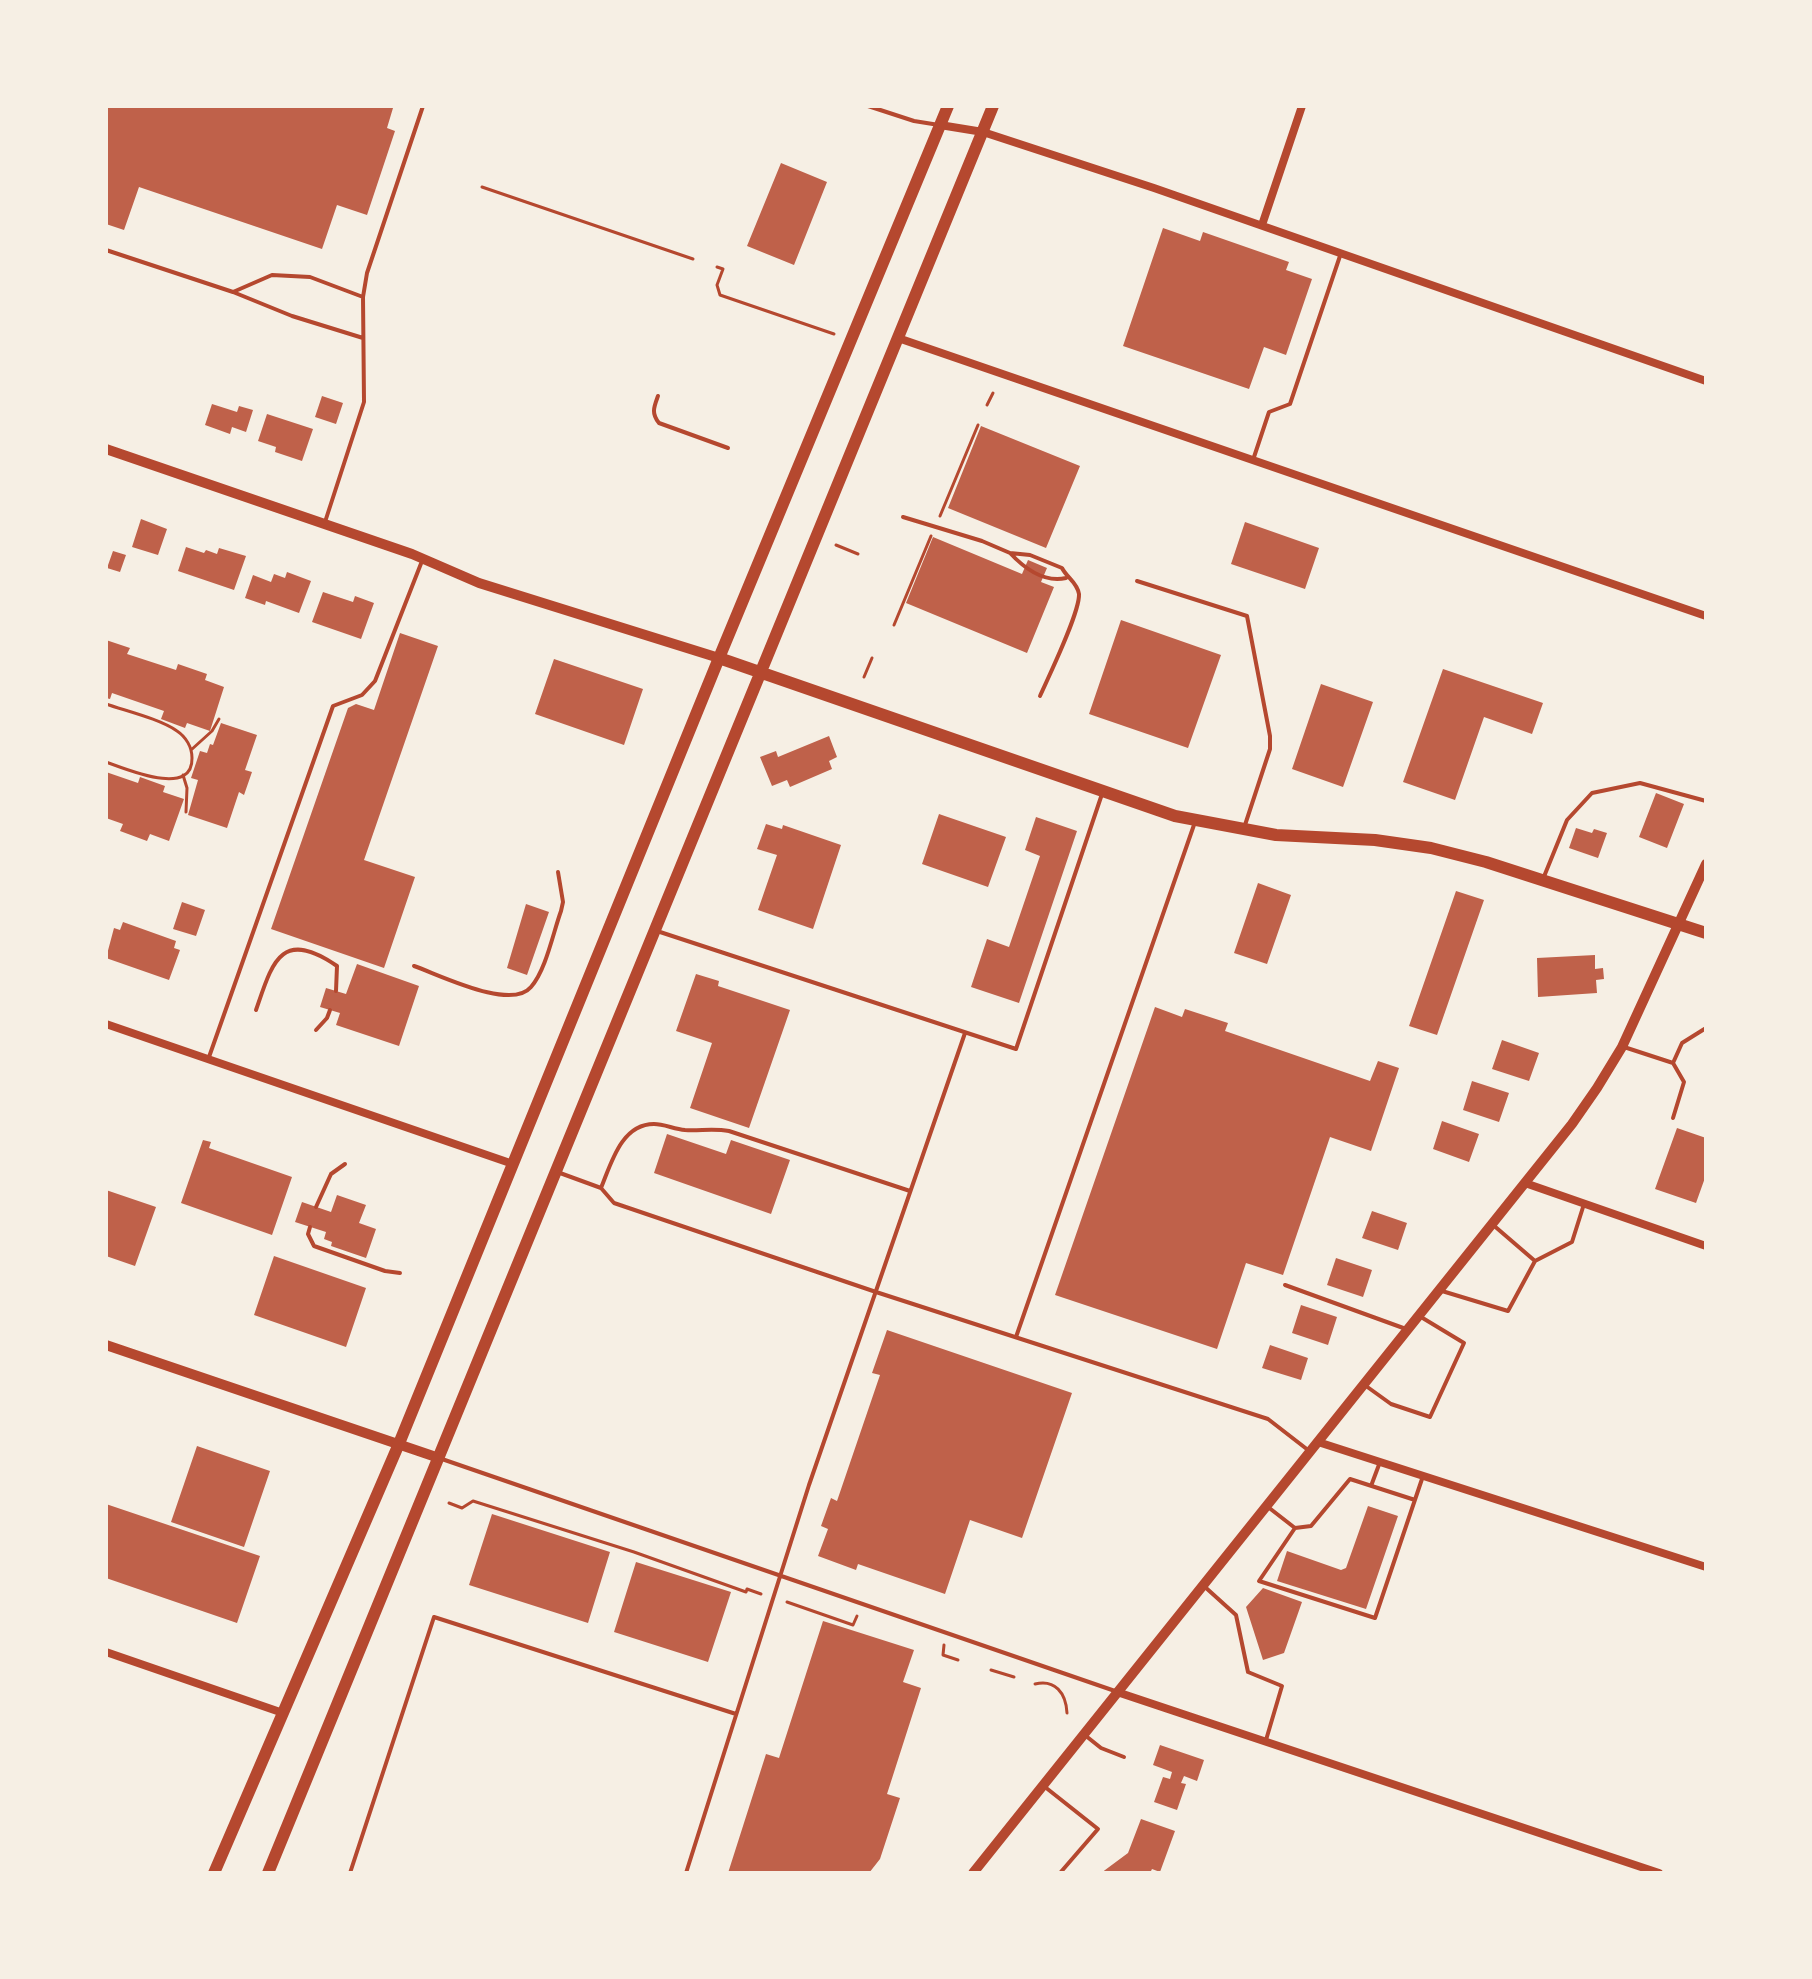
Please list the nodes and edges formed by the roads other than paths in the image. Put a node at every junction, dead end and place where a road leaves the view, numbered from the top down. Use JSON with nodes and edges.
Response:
{"nodes":[{"id":1,"x":423,"y":106,"type":"edge"},
{"id":2,"x":868,"y":106,"type":"edge"},
{"id":3,"x":948,"y":106,"type":"edge"},
{"id":4,"x":993,"y":106,"type":"edge"},
{"id":5,"x":1302,"y":106,"type":"edge"},
{"id":6,"x":940,"y":125,"type":"junction"},
{"id":7,"x":983,"y":132,"type":"junction"},
{"id":8,"x":1262,"y":225,"type":"junction"},
{"id":9,"x":106,"y":250,"type":"edge"},
{"id":10,"x":1341,"y":253,"type":"junction"},
{"id":11,"x":233,"y":292,"type":"junction"},
{"id":12,"x":363,"y":297,"type":"junction"},
{"id":13,"x":363,"y":338,"type":"junction"},
{"id":14,"x":898,"y":338,"type":"junction"},
{"id":15,"x":1706,"y":381,"type":"edge"},
{"id":16,"x":658,"y":396,"type":"dead end"},
{"id":17,"x":728,"y":448,"type":"dead end"},
{"id":18,"x":106,"y":449,"type":"edge"},
{"id":19,"x":1253,"y":460,"type":"junction"},
{"id":20,"x":903,"y":517,"type":"dead end"},
{"id":21,"x":324,"y":525,"type":"junction"},
{"id":22,"x":1010,"y":553,"type":"junction"},
{"id":23,"x":423,"y":559,"type":"junction"},
{"id":24,"x":1066,"y":578,"type":"junction"},
{"id":25,"x":1137,"y":581,"type":"dead end"},
{"id":26,"x":1706,"y":616,"type":"edge"},
{"id":27,"x":719,"y":658,"type":"junction"},
{"id":28,"x":761,"y":671,"type":"junction"},
{"id":29,"x":1040,"y":696,"type":"dead end"},
{"id":30,"x":1102,"y":792,"type":"junction"},
{"id":31,"x":1706,"y":801,"type":"edge"},
{"id":32,"x":1196,"y":821,"type":"junction"},
{"id":33,"x":1243,"y":830,"type":"junction"},
{"id":34,"x":1706,"y":864,"type":"edge"},
{"id":35,"x":558,"y":872,"type":"dead end"},
{"id":36,"x":1542,"y":880,"type":"junction"},
{"id":37,"x":1678,"y":923,"type":"junction"},
{"id":38,"x":655,"y":930,"type":"junction"},
{"id":39,"x":1706,"y":933,"type":"edge"},
{"id":40,"x":414,"y":966,"type":"dead end"},
{"id":41,"x":336,"y":991,"type":"dead end"},
{"id":42,"x":256,"y":1010,"type":"dead end"},
{"id":43,"x":330,"y":1010,"type":"dead end"},
{"id":44,"x":106,"y":1024,"type":"edge"},
{"id":45,"x":1706,"y":1028,"type":"edge"},
{"id":46,"x":316,"y":1030,"type":"dead end"},
{"id":47,"x":965,"y":1033,"type":"junction"},
{"id":48,"x":1622,"y":1047,"type":"junction"},
{"id":49,"x":208,"y":1059,"type":"junction"},
{"id":50,"x":1673,"y":1063,"type":"junction"},
{"id":51,"x":1673,"y":1118,"type":"dead end"},
{"id":52,"x":345,"y":1164,"type":"dead end"},
{"id":53,"x":513,"y":1164,"type":"junction"},
{"id":54,"x":556,"y":1172,"type":"junction"},
{"id":55,"x":1525,"y":1183,"type":"junction"},
{"id":56,"x":601,"y":1188,"type":"junction"},
{"id":57,"x":910,"y":1191,"type":"junction"},
{"id":58,"x":1584,"y":1203,"type":"junction"},
{"id":59,"x":316,"y":1207,"type":"dead end"},
{"id":60,"x":1492,"y":1224,"type":"junction"},
{"id":61,"x":310,"y":1227,"type":"dead end"},
{"id":62,"x":1706,"y":1246,"type":"edge"},
{"id":63,"x":1535,"y":1261,"type":"junction"},
{"id":64,"x":400,"y":1273,"type":"dead end"},
{"id":65,"x":1285,"y":1285,"type":"dead end"},
{"id":66,"x":1440,"y":1290,"type":"junction"},
{"id":67,"x":876,"y":1292,"type":"junction"},
{"id":68,"x":1419,"y":1316,"type":"junction"},
{"id":69,"x":1408,"y":1330,"type":"junction"},
{"id":70,"x":1016,"y":1337,"type":"junction"},
{"id":71,"x":106,"y":1345,"type":"edge"},
{"id":72,"x":1364,"y":1385,"type":"junction"},
{"id":73,"x":1318,"y":1442,"type":"junction"},
{"id":74,"x":398,"y":1446,"type":"junction"},
{"id":75,"x":1310,"y":1451,"type":"junction"},
{"id":76,"x":439,"y":1458,"type":"junction"},
{"id":77,"x":1380,"y":1462,"type":"junction"},
{"id":78,"x":1423,"y":1476,"type":"junction"},
{"id":79,"x":1371,"y":1486,"type":"junction"},
{"id":80,"x":1415,"y":1500,"type":"junction"},
{"id":81,"x":1266,"y":1506,"type":"junction"},
{"id":82,"x":1295,"y":1528,"type":"junction"},
{"id":83,"x":1706,"y":1567,"type":"edge"},
{"id":84,"x":780,"y":1576,"type":"junction"},
{"id":85,"x":1203,"y":1585,"type":"junction"},
{"id":86,"x":106,"y":1652,"type":"edge"},
{"id":87,"x":1117,"y":1692,"type":"junction"},
{"id":88,"x":283,"y":1713,"type":"junction"},
{"id":89,"x":736,"y":1714,"type":"junction"},
{"id":90,"x":1084,"y":1734,"type":"junction"},
{"id":91,"x":1266,"y":1740,"type":"junction"},
{"id":92,"x":1124,"y":1757,"type":"dead end"},
{"id":93,"x":1043,"y":1786,"type":"junction"},
{"id":94,"x":214,"y":1873,"type":"edge"},
{"id":95,"x":268,"y":1873,"type":"edge"},
{"id":96,"x":350,"y":1873,"type":"edge"},
{"id":97,"x":686,"y":1873,"type":"edge"},
{"id":98,"x":973,"y":1873,"type":"edge"},
{"id":99,"x":1060,"y":1873,"type":"edge"},
{"id":100,"x":1659,"y":1873,"type":"edge"}],
"edges":[{"from":1,"to":12,"type":"lane"},
{"from":2,"to":6,"type":"lane"},
{"from":3,"to":6,"type":"main road"},
{"from":4,"to":7,"type":"main road"},
{"from":5,"to":8,"type":"street"},
{"from":6,"to":7,"type":"street"},
{"from":6,"to":27,"type":"main road"},
{"from":7,"to":8,"type":"street"},
{"from":7,"to":14,"type":"main road"},
{"from":8,"to":10,"type":"street"},
{"from":9,"to":11,"type":"lane"},
{"from":10,"to":15,"type":"street"},
{"from":10,"to":19,"type":"lane"},
{"from":11,"to":12,"type":"lane"},
{"from":11,"to":13,"type":"lane"},
{"from":12,"to":13,"type":"lane"},
{"from":13,"to":21,"type":"lane"},
{"from":14,"to":19,"type":"street"},
{"from":14,"to":28,"type":"main road"},
{"from":16,"to":17,"type":"lane"},
{"from":18,"to":21,"type":"street"},
{"from":19,"to":26,"type":"street"},
{"from":20,"to":22,"type":"lane"},
{"from":21,"to":23,"type":"street"},
{"from":22,"to":24,"type":"lane"},
{"from":22,"to":24,"type":"lane"},
{"from":23,"to":27,"type":"street"},
{"from":23,"to":49,"type":"lane"},
{"from":24,"to":29,"type":"lane"},
{"from":25,"to":33,"type":"lane"},
{"from":27,"to":28,"type":"main road"},
{"from":27,"to":53,"type":"main road"},
{"from":28,"to":30,"type":"main road"},
{"from":28,"to":38,"type":"main road"},
{"from":30,"to":32,"type":"main road"},
{"from":30,"to":47,"type":"lane"},
{"from":31,"to":36,"type":"lane"},
{"from":32,"to":33,"type":"main road"},
{"from":32,"to":70,"type":"lane"},
{"from":33,"to":36,"type":"main road"},
{"from":34,"to":37,"type":"street"},
{"from":35,"to":40,"type":"lane"},
{"from":36,"to":37,"type":"main road"},
{"from":37,"to":39,"type":"main road"},
{"from":37,"to":48,"type":"street"},
{"from":38,"to":47,"type":"lane"},
{"from":38,"to":54,"type":"main road"},
{"from":41,"to":42,"type":"lane"},
{"from":43,"to":46,"type":"lane"},
{"from":44,"to":49,"type":"street"},
{"from":45,"to":50,"type":"lane"},
{"from":47,"to":57,"type":"lane"},
{"from":48,"to":50,"type":"lane"},
{"from":48,"to":55,"type":"street"},
{"from":49,"to":53,"type":"street"},
{"from":50,"to":51,"type":"lane"},
{"from":52,"to":59,"type":"lane"},
{"from":53,"to":74,"type":"main road"},
{"from":54,"to":56,"type":"lane"},
{"from":54,"to":76,"type":"main road"},
{"from":55,"to":58,"type":"street"},
{"from":55,"to":60,"type":"street"},
{"from":56,"to":57,"type":"lane"},
{"from":56,"to":67,"type":"lane"},
{"from":57,"to":67,"type":"lane"},
{"from":58,"to":62,"type":"street"},
{"from":58,"to":63,"type":"lane"},
{"from":60,"to":63,"type":"lane"},
{"from":60,"to":66,"type":"street"},
{"from":61,"to":64,"type":"lane"},
{"from":63,"to":66,"type":"lane"},
{"from":65,"to":69,"type":"lane"},
{"from":66,"to":68,"type":"street"},
{"from":67,"to":70,"type":"lane"},
{"from":67,"to":84,"type":"lane"},
{"from":68,"to":69,"type":"street"},
{"from":68,"to":72,"type":"lane"},
{"from":69,"to":72,"type":"street"},
{"from":70,"to":75,"type":"lane"},
{"from":71,"to":74,"type":"street"},
{"from":72,"to":73,"type":"street"},
{"from":73,"to":75,"type":"street"},
{"from":73,"to":77,"type":"street"},
{"from":74,"to":76,"type":"street"},
{"from":74,"to":88,"type":"main road"},
{"from":75,"to":81,"type":"street"},
{"from":76,"to":84,"type":"lane"},
{"from":76,"to":95,"type":"main road"},
{"from":77,"to":78,"type":"street"},
{"from":77,"to":79,"type":"lane"},
{"from":78,"to":80,"type":"lane"},
{"from":78,"to":83,"type":"street"},
{"from":79,"to":80,"type":"lane"},
{"from":79,"to":82,"type":"lane"},
{"from":80,"to":82,"type":"lane"},
{"from":81,"to":82,"type":"lane"},
{"from":81,"to":85,"type":"street"},
{"from":84,"to":87,"type":"lane"},
{"from":84,"to":89,"type":"lane"},
{"from":85,"to":87,"type":"street"},
{"from":85,"to":91,"type":"lane"},
{"from":86,"to":88,"type":"street"},
{"from":87,"to":90,"type":"street"},
{"from":87,"to":91,"type":"street"},
{"from":88,"to":94,"type":"main road"},
{"from":89,"to":96,"type":"lane"},
{"from":89,"to":97,"type":"lane"},
{"from":90,"to":92,"type":"lane"},
{"from":90,"to":93,"type":"street"},
{"from":91,"to":100,"type":"street"},
{"from":93,"to":98,"type":"street"},
{"from":93,"to":99,"type":"lane"}]}
